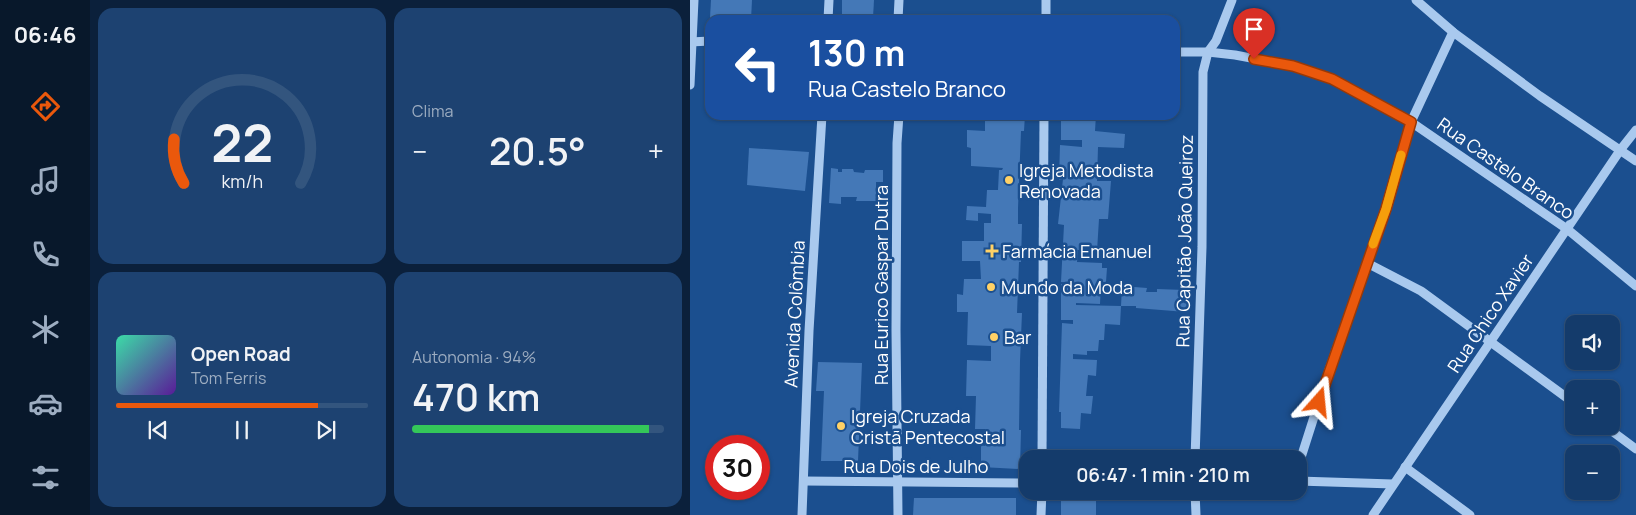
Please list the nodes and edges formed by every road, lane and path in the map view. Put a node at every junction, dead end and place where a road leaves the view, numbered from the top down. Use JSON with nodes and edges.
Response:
{"nodes":[{"id":1,"x":694,"y":0,"type":"edge"},
{"id":2,"x":829,"y":0,"type":"edge"},
{"id":3,"x":899,"y":0,"type":"edge"},
{"id":4,"x":1046,"y":0,"type":"edge"},
{"id":5,"x":1232,"y":0,"type":"edge"},
{"id":6,"x":1416,"y":0,"type":"edge"},
{"id":7,"x":828,"y":15,"type":"edge"},
{"id":8,"x":898,"y":15,"type":"edge"},
{"id":9,"x":1046,"y":15,"type":"edge"},
{"id":10,"x":1453,"y":32,"type":"junction"},
{"id":11,"x":705,"y":41,"type":"edge"},
{"id":12,"x":691,"y":42,"type":"edge"},
{"id":13,"x":1180,"y":52,"type":"edge"},
{"id":14,"x":1208,"y":52,"type":"junction"},
{"id":15,"x":690,"y":85,"type":"edge"},
{"id":16,"x":822,"y":120,"type":"edge"},
{"id":17,"x":899,"y":120,"type":"edge"},
{"id":18,"x":1044,"y":120,"type":"edge"},
{"id":19,"x":1411,"y":122,"type":"junction"},
{"id":20,"x":1636,"y":130,"type":"edge"},
{"id":21,"x":1620,"y":149,"type":"junction"},
{"id":22,"x":1636,"y":161,"type":"edge"},
{"id":23,"x":1566,"y":229,"type":"junction"},
{"id":24,"x":1367,"y":263,"type":"junction"},
{"id":25,"x":1636,"y":286,"type":"edge"},
{"id":26,"x":1491,"y":343,"type":"junction"},
{"id":27,"x":1565,"y":397,"type":"edge"},
{"id":28,"x":1617,"y":435,"type":"edge"},
{"id":29,"x":1636,"y":449,"type":"edge"},
{"id":30,"x":1042,"y":450,"type":"edge"},
{"id":31,"x":1195,"y":450,"type":"edge"},
{"id":32,"x":1304,"y":450,"type":"edge"},
{"id":33,"x":1405,"y":467,"type":"junction"},
{"id":34,"x":804,"y":481,"type":"junction"},
{"id":35,"x":1307,"y":481,"type":"edge"},
{"id":36,"x":898,"y":483,"type":"junction"},
{"id":37,"x":1019,"y":483,"type":"edge"},
{"id":38,"x":1393,"y":484,"type":"junction"},
{"id":39,"x":1042,"y":500,"type":"edge"},
{"id":40,"x":1195,"y":500,"type":"edge"},
{"id":41,"x":802,"y":515,"type":"edge"},
{"id":42,"x":898,"y":515,"type":"edge"},
{"id":43,"x":1041,"y":515,"type":"edge"},
{"id":44,"x":1196,"y":515,"type":"edge"},
{"id":45,"x":1373,"y":515,"type":"edge"},
{"id":46,"x":1470,"y":515,"type":"edge"}],
"edges":[{"from":1,"to":12,"type":"street"},
{"from":2,"to":7,"type":"street"},
{"from":3,"to":8,"type":"street"},
{"from":4,"to":9,"type":"street"},
{"from":5,"to":14,"type":"street","name":"Rua Capitão João Queiroz"},
{"from":6,"to":10,"type":"street"},
{"from":10,"to":19,"type":"street"},
{"from":10,"to":21,"type":"street"},
{"from":11,"to":12,"type":"street"},
{"from":12,"to":15,"type":"street"},
{"from":13,"to":14,"type":"street","name":"Rua Castelo Branco"},
{"from":14,"to":19,"type":"street","name":"Rua Castelo Branco"},
{"from":14,"to":31,"type":"street","name":"Rua Capitão João Queiroz"},
{"from":16,"to":34,"type":"street","name":"Avenida Colômbia"},
{"from":17,"to":36,"type":"street","name":"Rua Eurico Gaspar Dutra"},
{"from":18,"to":30,"type":"street"},
{"from":19,"to":23,"type":"street","name":"Rua Castelo Branco"},
{"from":19,"to":24,"type":"street"},
{"from":20,"to":21,"type":"street","name":"Rua Chico Xavier"},
{"from":21,"to":22,"type":"street"},
{"from":21,"to":23,"type":"street","name":"Rua Chico Xavier"},
{"from":23,"to":25,"type":"street","name":"Rua Castelo Branco"},
{"from":23,"to":26,"type":"street","name":"Rua Chico Xavier"},
{"from":24,"to":26,"type":"street"},
{"from":24,"to":32,"type":"street"},
{"from":26,"to":27,"type":"street"},
{"from":26,"to":33,"type":"street","name":"Rua Chico Xavier"},
{"from":28,"to":29,"type":"street"},
{"from":33,"to":38,"type":"street","name":"Rua Chico Xavier"},
{"from":33,"to":46,"type":"street"},
{"from":34,"to":36,"type":"street","name":"Rua Dois de Julho"},
{"from":34,"to":41,"type":"street","name":"Avenida Colômbia"},
{"from":35,"to":38,"type":"street"},
{"from":36,"to":37,"type":"street","name":"Rua Dois de Julho"},
{"from":36,"to":42,"type":"street","name":"Rua Eurico Gaspar Dutra"},
{"from":38,"to":45,"type":"street","name":"Rua Chico Xavier"},
{"from":39,"to":43,"type":"street"},
{"from":40,"to":44,"type":"street"}]}
